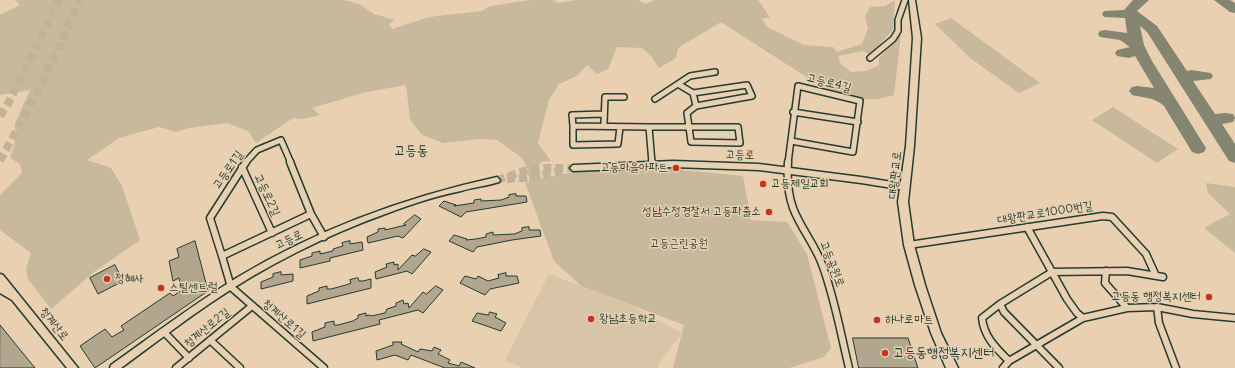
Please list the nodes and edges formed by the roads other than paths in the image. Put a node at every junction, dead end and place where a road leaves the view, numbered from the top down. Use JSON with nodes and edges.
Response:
{"nodes":[{"id":1,"x":905,"y":0,"type":"edge"},
{"id":2,"x":912,"y":0,"type":"edge"},
{"id":3,"x":870,"y":58,"type":"dead end"},
{"id":4,"x":715,"y":72,"type":"dead end"},
{"id":5,"x":678,"y":84,"type":"junction"},
{"id":6,"x":693,"y":94,"type":"junction"},
{"id":7,"x":624,"y":97,"type":"dead end"},
{"id":8,"x":655,"y":99,"type":"dead end"},
{"id":9,"x":696,"y":106,"type":"junction"},
{"id":10,"x":793,"y":112,"type":"junction"},
{"id":11,"x":604,"y":114,"type":"junction"},
{"id":12,"x":858,"y":122,"type":"junction"},
{"id":13,"x":604,"y":124,"type":"dead end"},
{"id":14,"x":573,"y":126,"type":"junction"},
{"id":15,"x":620,"y":127,"type":"junction"},
{"id":16,"x":649,"y":127,"type":"junction"},
{"id":17,"x":689,"y":127,"type":"junction"},
{"id":18,"x":791,"y":141,"type":"junction"},
{"id":19,"x":652,"y":164,"type":"junction"},
{"id":20,"x":242,"y":167,"type":"junction"},
{"id":21,"x":574,"y":168,"type":"tunnel mouth"},
{"id":22,"x":788,"y":171,"type":"junction"},
{"id":23,"x":497,"y":180,"type":"tunnel mouth"},
{"id":24,"x":905,"y":187,"type":"junction"},
{"id":25,"x":311,"y":214,"type":"junction"},
{"id":26,"x":1027,"y":227,"type":"junction"},
{"id":27,"x":272,"y":233,"type":"junction"},
{"id":28,"x":324,"y":237,"type":"junction"},
{"id":29,"x":909,"y":245,"type":"junction"},
{"id":30,"x":222,"y":256,"type":"junction"},
{"id":31,"x":1106,"y":271,"type":"junction"},
{"id":32,"x":1052,"y":272,"type":"junction"},
{"id":33,"x":1156,"y":276,"type":"junction"},
{"id":34,"x":1163,"y":276,"type":"dead end"},
{"id":35,"x":0,"y":278,"type":"edge"},
{"id":36,"x":231,"y":287,"type":"junction"},
{"id":37,"x":0,"y":288,"type":"edge"},
{"id":38,"x":15,"y":297,"type":"junction"},
{"id":39,"x":1000,"y":304,"type":"junction"},
{"id":40,"x":252,"y":306,"type":"junction"},
{"id":41,"x":1157,"y":307,"type":"junction"},
{"id":42,"x":1127,"y":308,"type":"junction"},
{"id":43,"x":1083,"y":318,"type":"junction"},
{"id":44,"x":1235,"y":318,"type":"edge"},
{"id":45,"x":164,"y":332,"type":"junction"},
{"id":46,"x":210,"y":340,"type":"junction"},
{"id":47,"x":1037,"y":344,"type":"junction"},
{"id":48,"x":189,"y":358,"type":"junction"},
{"id":49,"x":1009,"y":361,"type":"junction"},
{"id":50,"x":73,"y":368,"type":"edge"},
{"id":51,"x":114,"y":368,"type":"edge"},
{"id":52,"x":176,"y":368,"type":"edge"},
{"id":53,"x":240,"y":368,"type":"edge"},
{"id":54,"x":324,"y":368,"type":"edge"},
{"id":55,"x":849,"y":368,"type":"edge"},
{"id":56,"x":952,"y":368,"type":"edge"},
{"id":57,"x":1003,"y":368,"type":"edge"},
{"id":58,"x":1059,"y":368,"type":"edge"},
{"id":59,"x":1176,"y":368,"type":"edge"}],
"edges":[{"from":1,"to":3,"type":"street"},
{"from":2,"to":24,"type":"main road","name":"대왕판교로"},
{"from":4,"to":5,"type":"street"},
{"from":5,"to":6,"type":"street"},
{"from":5,"to":8,"type":"street"},
{"from":6,"to":9,"type":"street"},
{"from":6,"to":9,"type":"street"},
{"from":7,"to":11,"type":"street"},
{"from":9,"to":17,"type":"street"},
{"from":10,"to":12,"type":"street"},
{"from":10,"to":12,"type":"street","name":"고등로4길"},
{"from":10,"to":18,"type":"street","name":"고등로4길"},
{"from":11,"to":13,"type":"street"},
{"from":11,"to":14,"type":"street"},
{"from":12,"to":18,"type":"street","name":"고등로4길"},
{"from":14,"to":15,"type":"street"},
{"from":14,"to":15,"type":"street"},
{"from":15,"to":16,"type":"street"},
{"from":16,"to":17,"type":"street"},
{"from":16,"to":19,"type":"street"},
{"from":17,"to":17,"type":"street"},
{"from":18,"to":22,"type":"street","name":"고등로4길"},
{"from":19,"to":21,"type":"street","name":"고등로"},
{"from":19,"to":22,"type":"street","name":"고등로"},
{"from":20,"to":25,"type":"street","name":"고등로1길"},
{"from":20,"to":27,"type":"street","name":"고등로2길"},
{"from":20,"to":30,"type":"street","name":"고등로1길"},
{"from":22,"to":24,"type":"street","name":"고등로"},
{"from":22,"to":55,"type":"street","name":"고등공원로"},
{"from":23,"to":28,"type":"street","name":"고등로"},
{"from":24,"to":29,"type":"main road","name":"대왕판교로"},
{"from":25,"to":27,"type":"street"},
{"from":25,"to":28,"type":"street","name":"고등로1길"},
{"from":26,"to":29,"type":"street","name":"대왕판교로1000번길"},
{"from":26,"to":32,"type":"street"},
{"from":26,"to":33,"type":"street","name":"대왕판교로1000번길"},
{"from":27,"to":30,"type":"street"},
{"from":28,"to":36,"type":"street","name":"고등로"},
{"from":29,"to":56,"type":"main road","name":"대왕판교로"},
{"from":30,"to":36,"type":"street","name":"고등로1길"},
{"from":31,"to":32,"type":"street"},
{"from":31,"to":33,"type":"street"},
{"from":31,"to":42,"type":"street"},
{"from":32,"to":39,"type":"street"},
{"from":32,"to":43,"type":"street"},
{"from":33,"to":34,"type":"street"},
{"from":35,"to":38,"type":"main road","name":"청계산로"},
{"from":36,"to":40,"type":"street","name":"청계산로1길"},
{"from":36,"to":45,"type":"street","name":"고등로"},
{"from":37,"to":38,"type":"main road","name":"청계산로"},
{"from":38,"to":50,"type":"main road","name":"청계산로"},
{"from":39,"to":47,"type":"street"},
{"from":39,"to":49,"type":"street"},
{"from":40,"to":46,"type":"street","name":"청계산로2길"},
{"from":40,"to":54,"type":"street","name":"청계산로1길"},
{"from":41,"to":42,"type":"street"},
{"from":41,"to":44,"type":"street"},
{"from":41,"to":59,"type":"street"},
{"from":42,"to":43,"type":"street"},
{"from":43,"to":47,"type":"street"},
{"from":45,"to":48,"type":"street"},
{"from":45,"to":51,"type":"street","name":"고등로"},
{"from":46,"to":48,"type":"street","name":"청계산로2길"},
{"from":46,"to":53,"type":"street"},
{"from":47,"to":49,"type":"street"},
{"from":47,"to":58,"type":"street"},
{"from":48,"to":52,"type":"street","name":"청계산로2길"},
{"from":49,"to":57,"type":"street"}]}
